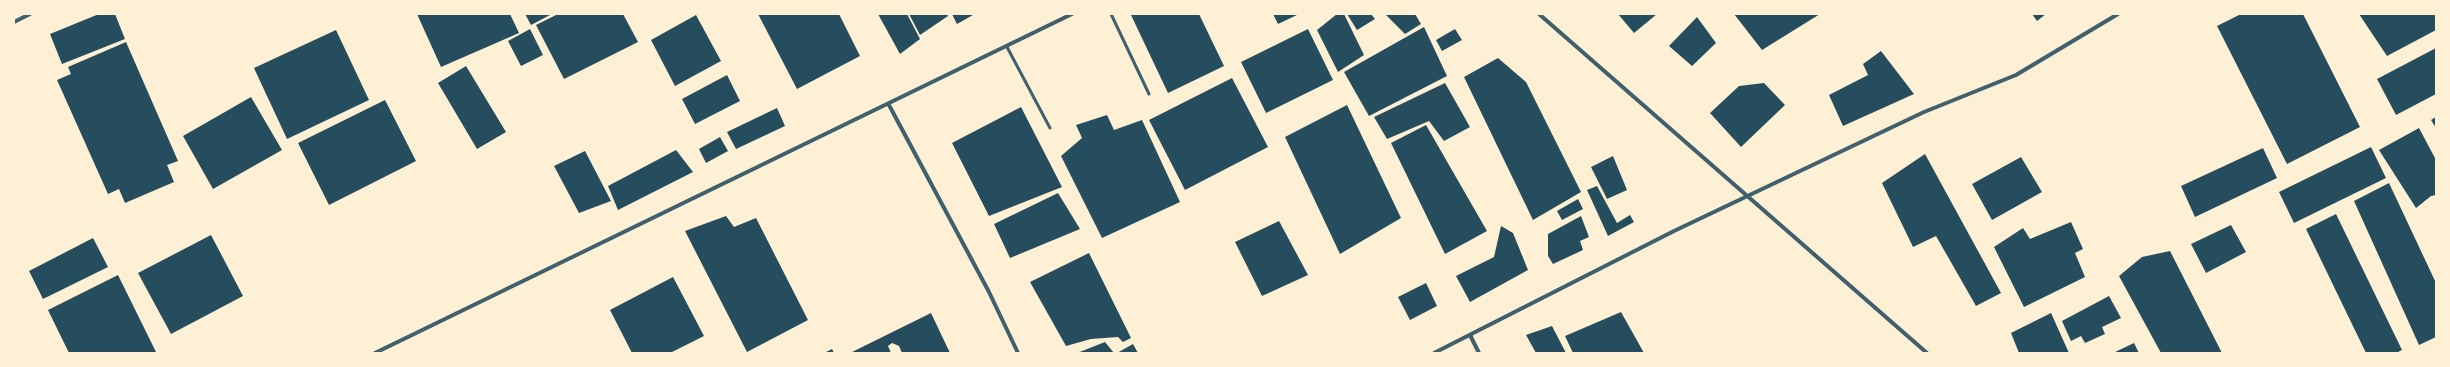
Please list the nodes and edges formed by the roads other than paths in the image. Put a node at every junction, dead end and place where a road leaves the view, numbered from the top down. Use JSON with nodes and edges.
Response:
{"nodes":[{"id":1,"x":30,"y":14,"type":"edge"},
{"id":2,"x":1072,"y":14,"type":"edge"},
{"id":3,"x":1111,"y":14,"type":"edge"},
{"id":4,"x":1539,"y":14,"type":"edge"},
{"id":5,"x":2118,"y":14,"type":"edge"},
{"id":6,"x":14,"y":22,"type":"edge"},
{"id":7,"x":1007,"y":47,"type":"junction"},
{"id":8,"x":1149,"y":94,"type":"dead end"},
{"id":9,"x":889,"y":105,"type":"junction"},
{"id":10,"x":1050,"y":128,"type":"dead end"},
{"id":11,"x":1748,"y":196,"type":"junction"},
{"id":12,"x":1470,"y":335,"type":"junction"},
{"id":13,"x":375,"y":353,"type":"edge"},
{"id":14,"x":1018,"y":353,"type":"edge"},
{"id":15,"x":1434,"y":353,"type":"edge"},
{"id":16,"x":1479,"y":353,"type":"edge"},
{"id":17,"x":1927,"y":353,"type":"edge"}],
"edges":[{"from":1,"to":6,"type":"street"},
{"from":2,"to":7,"type":"street"},
{"from":3,"to":8,"type":"lane"},
{"from":4,"to":11,"type":"street"},
{"from":5,"to":11,"type":"street"},
{"from":7,"to":9,"type":"street"},
{"from":7,"to":10,"type":"lane"},
{"from":9,"to":13,"type":"street"},
{"from":9,"to":14,"type":"street"},
{"from":11,"to":12,"type":"street"},
{"from":11,"to":17,"type":"street"},
{"from":12,"to":15,"type":"street"},
{"from":12,"to":16,"type":"street"}]}
